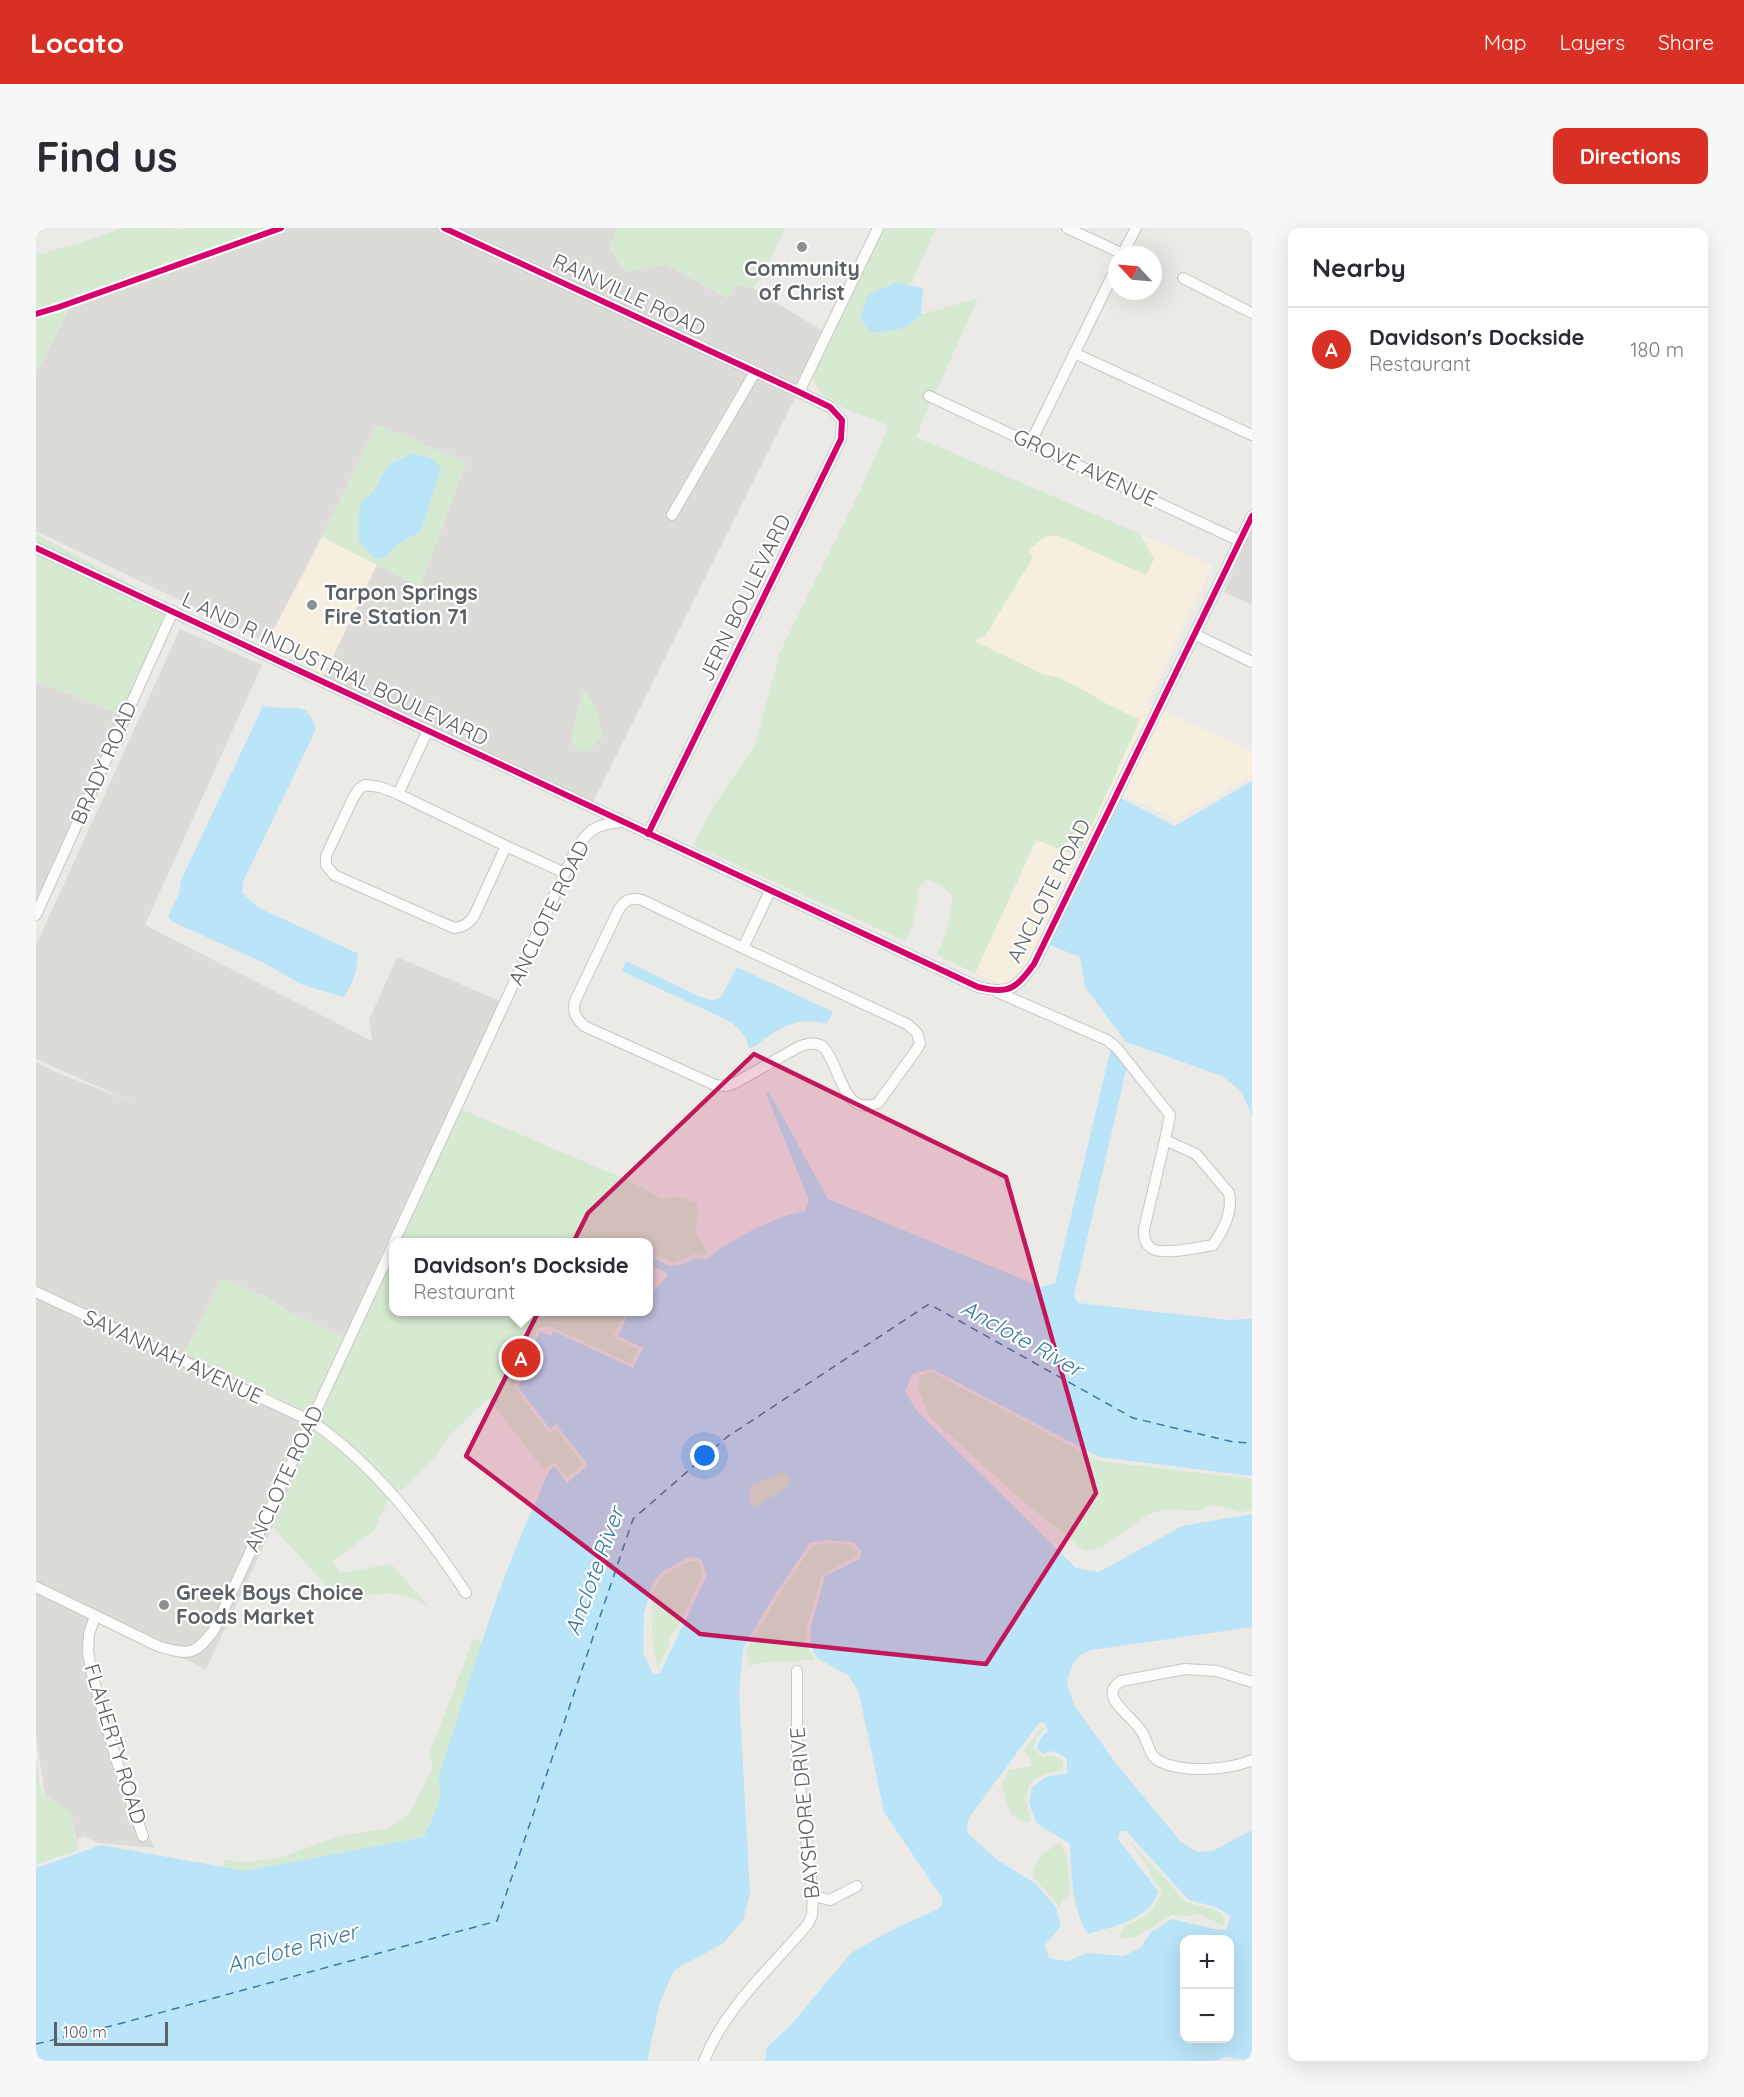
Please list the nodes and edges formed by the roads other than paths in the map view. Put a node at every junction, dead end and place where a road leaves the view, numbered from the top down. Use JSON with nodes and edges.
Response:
{"nodes":[{"id":1,"x":444,"y":228,"type":"edge"},
{"id":2,"x":878,"y":228,"type":"edge"},
{"id":3,"x":1067,"y":228,"type":"edge"},
{"id":4,"x":1136,"y":228,"type":"edge"},
{"id":5,"x":1127,"y":246,"type":"edge"},
{"id":6,"x":1108,"y":248,"type":"edge"},
{"id":7,"x":1183,"y":278,"type":"dead end"},
{"id":8,"x":1108,"y":284,"type":"edge"},
{"id":9,"x":1252,"y":312,"type":"edge"},
{"id":10,"x":1074,"y":353,"type":"junction"},
{"id":11,"x":755,"y":372,"type":"junction"},
{"id":12,"x":799,"y":392,"type":"junction"},
{"id":13,"x":929,"y":396,"type":"dead end"},
{"id":14,"x":1252,"y":435,"type":"edge"},
{"id":15,"x":1031,"y":442,"type":"junction"},
{"id":16,"x":672,"y":515,"type":"dead end"},
{"id":17,"x":1252,"y":516,"type":"edge"},
{"id":18,"x":1240,"y":541,"type":"junction"},
{"id":19,"x":36,"y":548,"type":"edge"},
{"id":20,"x":172,"y":611,"type":"junction"},
{"id":21,"x":1194,"y":634,"type":"junction"},
{"id":22,"x":1252,"y":662,"type":"edge"},
{"id":23,"x":428,"y":730,"type":"junction"},
{"id":24,"x":398,"y":794,"type":"junction"},
{"id":25,"x":620,"y":822,"type":"junction"},
{"id":26,"x":648,"y":834,"type":"junction"},
{"id":27,"x":506,"y":846,"type":"junction"},
{"id":28,"x":565,"y":873,"type":"junction"},
{"id":29,"x":770,"y":891,"type":"junction"},
{"id":30,"x":36,"y":915,"type":"edge"},
{"id":31,"x":743,"y":948,"type":"junction"},
{"id":32,"x":994,"y":991,"type":"junction"},
{"id":33,"x":1165,"y":1140,"type":"junction"},
{"id":34,"x":396,"y":1238,"type":"edge"},
{"id":35,"x":389,"y":1254,"type":"edge"},
{"id":36,"x":36,"y":1292,"type":"edge"},
{"id":37,"x":311,"y":1421,"type":"junction"},
{"id":38,"x":36,"y":1587,"type":"edge"},
{"id":39,"x":466,"y":1593,"type":"dead end"},
{"id":40,"x":95,"y":1616,"type":"junction"},
{"id":41,"x":797,"y":1671,"type":"dead end"},
{"id":42,"x":1252,"y":1682,"type":"edge"},
{"id":43,"x":1252,"y":1760,"type":"edge"},
{"id":44,"x":143,"y":1836,"type":"dead end"},
{"id":45,"x":857,"y":1886,"type":"dead end"},
{"id":46,"x":813,"y":1896,"type":"junction"},
{"id":47,"x":704,"y":2061,"type":"edge"}],
"edges":[{"from":1,"to":11,"type":"street","name":"RAINVILLE ROAD"},
{"from":2,"to":12,"type":"street"},
{"from":3,"to":6,"type":"street"},
{"from":4,"to":5,"type":"street"},
{"from":7,"to":9,"type":"street"},
{"from":8,"to":10,"type":"street"},
{"from":10,"to":14,"type":"street"},
{"from":10,"to":15,"type":"street"},
{"from":11,"to":12,"type":"street","name":"RAINVILLE ROAD"},
{"from":11,"to":16,"type":"street"},
{"from":12,"to":26,"type":"street","name":"JERN BOULEVARD"},
{"from":13,"to":15,"type":"street","name":"GROVE AVENUE"},
{"from":15,"to":18,"type":"street","name":"GROVE AVENUE"},
{"from":17,"to":18,"type":"street","name":"ANCLOTE ROAD"},
{"from":18,"to":21,"type":"street","name":"ANCLOTE ROAD"},
{"from":19,"to":20,"type":"street","name":"L AND R INDUSTRIAL BOULEVARD"},
{"from":20,"to":23,"type":"street","name":"L AND R INDUSTRIAL BOULEVARD"},
{"from":20,"to":30,"type":"street","name":"BRADY ROAD"},
{"from":21,"to":22,"type":"street"},
{"from":21,"to":32,"type":"street","name":"ANCLOTE ROAD"},
{"from":23,"to":24,"type":"street"},
{"from":23,"to":25,"type":"street","name":"L AND R INDUSTRIAL BOULEVARD"},
{"from":24,"to":27,"type":"street"},
{"from":24,"to":27,"type":"street"},
{"from":25,"to":26,"type":"street"},
{"from":25,"to":28,"type":"street","name":"ANCLOTE ROAD"},
{"from":26,"to":29,"type":"street"},
{"from":27,"to":28,"type":"street"},
{"from":28,"to":34,"type":"street","name":"ANCLOTE ROAD"},
{"from":29,"to":31,"type":"street"},
{"from":29,"to":32,"type":"street"},
{"from":31,"to":31,"type":"street"},
{"from":32,"to":33,"type":"street"},
{"from":33,"to":33,"type":"street"},
{"from":35,"to":37,"type":"street","name":"ANCLOTE ROAD"},
{"from":36,"to":37,"type":"street","name":"SAVANNAH AVENUE"},
{"from":37,"to":39,"type":"street","name":"SAVANNAH AVENUE"},
{"from":37,"to":40,"type":"street","name":"ANCLOTE ROAD"},
{"from":38,"to":40,"type":"street","name":"ANCLOTE ROAD"},
{"from":40,"to":44,"type":"street","name":"FLAHERTY ROAD"},
{"from":41,"to":46,"type":"street","name":"BAYSHORE DRIVE"},
{"from":42,"to":43,"type":"street"},
{"from":45,"to":46,"type":"street"},
{"from":46,"to":47,"type":"street","name":"BAYSHORE DRIVE"}]}
